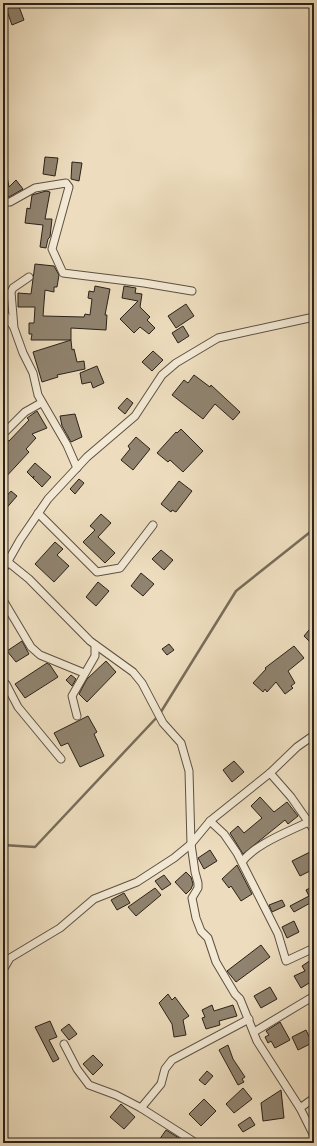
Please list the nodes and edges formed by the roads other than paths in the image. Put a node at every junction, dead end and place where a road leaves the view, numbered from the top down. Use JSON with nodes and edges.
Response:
{"nodes":[{"id":1,"x":3,"y":202,"type":"edge"},
{"id":2,"x":30,"y":277,"type":"dead end"},
{"id":3,"x":192,"y":291,"type":"dead end"},
{"id":4,"x":3,"y":312,"type":"edge"},
{"id":5,"x":314,"y":317,"type":"edge"},
{"id":6,"x":14,"y":328,"type":"junction"},
{"id":7,"x":41,"y":403,"type":"junction"},
{"id":8,"x":3,"y":434,"type":"edge"},
{"id":9,"x":77,"y":468,"type":"junction"},
{"id":10,"x":38,"y":513,"type":"junction"},
{"id":11,"x":153,"y":524,"type":"dead end"},
{"id":12,"x":5,"y":560,"type":"edge"},
{"id":13,"x":3,"y":570,"type":"edge"},
{"id":14,"x":3,"y":600,"type":"edge"},
{"id":15,"x":95,"y":645,"type":"junction"},
{"id":16,"x":84,"y":673,"type":"junction"},
{"id":17,"x":3,"y":684,"type":"edge"},
{"id":18,"x":77,"y":716,"type":"dead end"},
{"id":19,"x":314,"y":735,"type":"edge"},
{"id":20,"x":61,"y":759,"type":"dead end"},
{"id":21,"x":270,"y":773,"type":"junction"},
{"id":22,"x":210,"y":821,"type":"junction"},
{"id":23,"x":308,"y":822,"type":"junction"},
{"id":24,"x":314,"y":830,"type":"edge"},
{"id":25,"x":191,"y":844,"type":"junction"},
{"id":26,"x":242,"y":862,"type":"junction"},
{"id":27,"x":314,"y":948,"type":"edge"},
{"id":28,"x":3,"y":970,"type":"edge"},
{"id":29,"x":314,"y":996,"type":"edge"},
{"id":30,"x":249,"y":1019,"type":"junction"},
{"id":31,"x":254,"y":1032,"type":"junction"},
{"id":32,"x":64,"y":1044,"type":"dead end"},
{"id":33,"x":314,"y":1098,"type":"edge"},
{"id":34,"x":141,"y":1108,"type":"junction"},
{"id":35,"x":300,"y":1108,"type":"junction"},
{"id":36,"x":314,"y":1136,"type":"edge"},
{"id":37,"x":196,"y":1143,"type":"edge"}],
"edges":[{"from":1,"to":3,"type":"street"},
{"from":2,"to":6,"type":"street"},
{"from":4,"to":6,"type":"street"},
{"from":5,"to":9,"type":"street"},
{"from":6,"to":7,"type":"street"},
{"from":7,"to":8,"type":"street"},
{"from":7,"to":9,"type":"street"},
{"from":9,"to":10,"type":"street"},
{"from":10,"to":11,"type":"street"},
{"from":10,"to":12,"type":"street"},
{"from":12,"to":13,"type":"street"},
{"from":12,"to":15,"type":"street"},
{"from":14,"to":16,"type":"street"},
{"from":15,"to":16,"type":"street"},
{"from":15,"to":25,"type":"street"},
{"from":16,"to":18,"type":"street"},
{"from":17,"to":20,"type":"street"},
{"from":19,"to":21,"type":"street"},
{"from":21,"to":22,"type":"street"},
{"from":21,"to":23,"type":"street"},
{"from":22,"to":25,"type":"street"},
{"from":22,"to":26,"type":"street"},
{"from":23,"to":24,"type":"street"},
{"from":23,"to":26,"type":"street"},
{"from":25,"to":28,"type":"street"},
{"from":25,"to":30,"type":"street"},
{"from":26,"to":27,"type":"street"},
{"from":29,"to":31,"type":"street"},
{"from":30,"to":31,"type":"street"},
{"from":30,"to":34,"type":"street"},
{"from":31,"to":35,"type":"street"},
{"from":32,"to":34,"type":"street"},
{"from":33,"to":35,"type":"street"},
{"from":34,"to":37,"type":"street"},
{"from":35,"to":36,"type":"street"}]}
